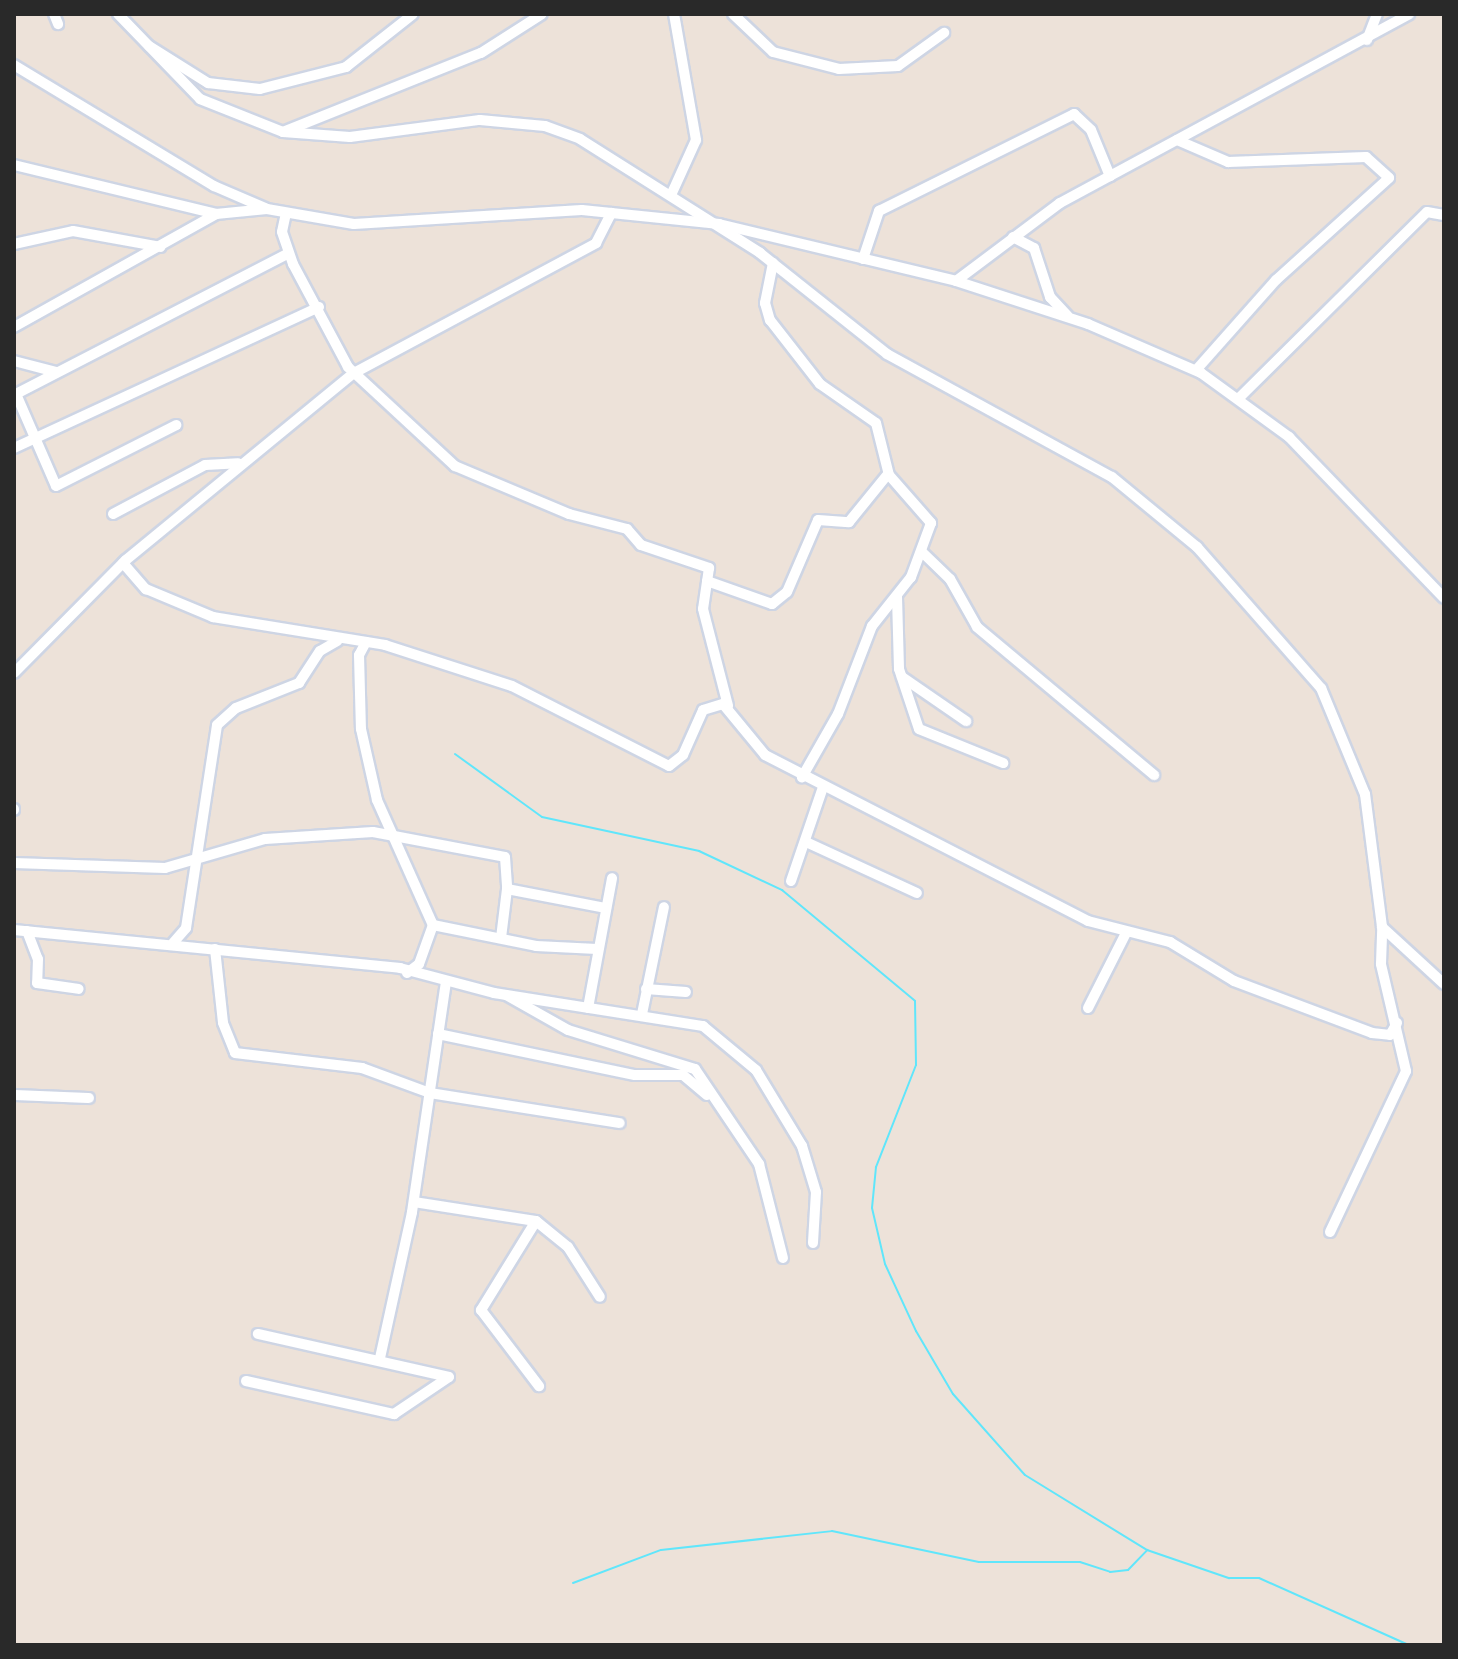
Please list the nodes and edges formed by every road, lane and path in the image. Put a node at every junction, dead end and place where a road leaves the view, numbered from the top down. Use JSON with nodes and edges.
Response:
{"nodes":[{"id":1,"x":118,"y":14,"type":"edge"},
{"id":2,"x":413,"y":14,"type":"edge"},
{"id":3,"x":542,"y":14,"type":"edge"},
{"id":4,"x":674,"y":14,"type":"edge"},
{"id":5,"x":733,"y":14,"type":"edge"},
{"id":6,"x":1377,"y":14,"type":"edge"},
{"id":7,"x":1409,"y":14,"type":"edge"},
{"id":8,"x":128,"y":30,"type":"junction"},
{"id":9,"x":944,"y":33,"type":"dead end"},
{"id":10,"x":1367,"y":40,"type":"junction"},
{"id":11,"x":14,"y":65,"type":"edge"},
{"id":12,"x":283,"y":132,"type":"junction"},
{"id":13,"x":1177,"y":140,"type":"junction"},
{"id":14,"x":14,"y":165,"type":"edge"},
{"id":15,"x":1110,"y":176,"type":"junction"},
{"id":16,"x":672,"y":193,"type":"junction"},
{"id":17,"x":267,"y":209,"type":"junction"},
{"id":18,"x":286,"y":213,"type":"junction"},
{"id":19,"x":611,"y":213,"type":"junction"},
{"id":20,"x":216,"y":214,"type":"junction"},
{"id":21,"x":1444,"y":215,"type":"edge"},
{"id":22,"x":719,"y":224,"type":"junction"},
{"id":23,"x":1013,"y":237,"type":"junction"},
{"id":24,"x":14,"y":244,"type":"edge"},
{"id":25,"x":164,"y":247,"type":"junction"},
{"id":26,"x":289,"y":253,"type":"junction"},
{"id":27,"x":863,"y":259,"type":"junction"},
{"id":28,"x":773,"y":263,"type":"junction"},
{"id":29,"x":956,"y":281,"type":"junction"},
{"id":30,"x":319,"y":307,"type":"junction"},
{"id":31,"x":1069,"y":317,"type":"junction"},
{"id":32,"x":14,"y":327,"type":"edge"},
{"id":33,"x":14,"y":361,"type":"edge"},
{"id":34,"x":1196,"y":370,"type":"junction"},
{"id":35,"x":58,"y":373,"type":"junction"},
{"id":36,"x":354,"y":373,"type":"junction"},
{"id":37,"x":15,"y":395,"type":"edge"},
{"id":38,"x":1239,"y":398,"type":"junction"},
{"id":39,"x":176,"y":425,"type":"dead end"},
{"id":40,"x":34,"y":438,"type":"junction"},
{"id":41,"x":14,"y":448,"type":"edge"},
{"id":42,"x":238,"y":463,"type":"junction"},
{"id":43,"x":888,"y":474,"type":"junction"},
{"id":44,"x":113,"y":514,"type":"dead end"},
{"id":45,"x":922,"y":552,"type":"junction"},
{"id":46,"x":123,"y":563,"type":"junction"},
{"id":47,"x":707,"y":581,"type":"junction"},
{"id":48,"x":897,"y":597,"type":"junction"},
{"id":49,"x":1444,"y":598,"type":"edge"},
{"id":50,"x":339,"y":640,"type":"junction"},
{"id":51,"x":366,"y":642,"type":"junction"},
{"id":52,"x":14,"y":673,"type":"edge"},
{"id":53,"x":901,"y":676,"type":"junction"},
{"id":54,"x":728,"y":706,"type":"junction"},
{"id":55,"x":966,"y":721,"type":"dead end"},
{"id":56,"x":1003,"y":763,"type":"dead end"},
{"id":57,"x":1154,"y":775,"type":"dead end"},
{"id":58,"x":802,"y":777,"type":"junction"},
{"id":59,"x":823,"y":787,"type":"junction"},
{"id":60,"x":397,"y":838,"type":"junction"},
{"id":61,"x":806,"y":842,"type":"junction"},
{"id":62,"x":14,"y":863,"type":"edge"},
{"id":63,"x":192,"y":864,"type":"junction"},
{"id":64,"x":612,"y":878,"type":"dead end"},
{"id":65,"x":791,"y":881,"type":"dead end"},
{"id":66,"x":507,"y":889,"type":"junction"},
{"id":67,"x":917,"y":893,"type":"dead end"},
{"id":68,"x":664,"y":907,"type":"dead end"},
{"id":69,"x":606,"y":908,"type":"junction"},
{"id":70,"x":433,"y":925,"type":"junction"},
{"id":71,"x":1382,"y":927,"type":"junction"},
{"id":72,"x":14,"y":930,"type":"edge"},
{"id":73,"x":27,"y":931,"type":"junction"},
{"id":74,"x":1126,"y":933,"type":"junction"},
{"id":75,"x":501,"y":938,"type":"junction"},
{"id":76,"x":171,"y":944,"type":"junction"},
{"id":77,"x":215,"y":949,"type":"junction"},
{"id":78,"x":597,"y":949,"type":"junction"},
{"id":79,"x":407,"y":973,"type":"junction"},
{"id":80,"x":446,"y":982,"type":"junction"},
{"id":81,"x":1444,"y":984,"type":"edge"},
{"id":82,"x":79,"y":989,"type":"dead end"},
{"id":83,"x":646,"y":989,"type":"junction"},
{"id":84,"x":686,"y":992,"type":"dead end"},
{"id":85,"x":506,"y":995,"type":"junction"},
{"id":86,"x":588,"y":1008,"type":"junction"},
{"id":87,"x":1088,"y":1008,"type":"dead end"},
{"id":88,"x":642,"y":1014,"type":"junction"},
{"id":89,"x":1397,"y":1023,"type":"junction"},
{"id":90,"x":438,"y":1034,"type":"junction"},
{"id":91,"x":430,"y":1093,"type":"junction"},
{"id":92,"x":14,"y":1095,"type":"edge"},
{"id":93,"x":89,"y":1098,"type":"dead end"},
{"id":94,"x":713,"y":1102,"type":"junction"},
{"id":95,"x":620,"y":1123,"type":"dead end"},
{"id":96,"x":414,"y":1202,"type":"junction"},
{"id":97,"x":536,"y":1221,"type":"junction"},
{"id":98,"x":1330,"y":1232,"type":"dead end"},
{"id":99,"x":813,"y":1243,"type":"dead end"},
{"id":100,"x":783,"y":1258,"type":"dead end"},
{"id":101,"x":600,"y":1297,"type":"dead end"},
{"id":102,"x":258,"y":1334,"type":"dead end"},
{"id":103,"x":380,"y":1358,"type":"junction"},
{"id":104,"x":246,"y":1381,"type":"dead end"},
{"id":105,"x":539,"y":1386,"type":"dead end"}],
"edges":[{"from":1,"to":8,"type":"street"},
{"from":2,"to":8,"type":"street"},
{"from":3,"to":12,"type":"street"},
{"from":4,"to":16,"type":"street"},
{"from":5,"to":9,"type":"street"},
{"from":6,"to":10,"type":"street"},
{"from":7,"to":10,"type":"street"},
{"from":8,"to":12,"type":"street"},
{"from":10,"to":13,"type":"street"},
{"from":11,"to":17,"type":"street"},
{"from":12,"to":16,"type":"street"},
{"from":13,"to":15,"type":"street"},
{"from":13,"to":34,"type":"street"},
{"from":14,"to":20,"type":"street"},
{"from":15,"to":23,"type":"street"},
{"from":15,"to":27,"type":"street"},
{"from":16,"to":22,"type":"street"},
{"from":17,"to":18,"type":"street"},
{"from":17,"to":20,"type":"street"},
{"from":18,"to":19,"type":"street"},
{"from":18,"to":26,"type":"street"},
{"from":19,"to":22,"type":"street"},
{"from":19,"to":36,"type":"street"},
{"from":20,"to":25,"type":"street"},
{"from":21,"to":38,"type":"street"},
{"from":22,"to":27,"type":"street"},
{"from":22,"to":28,"type":"street"},
{"from":23,"to":29,"type":"street"},
{"from":23,"to":31,"type":"street"},
{"from":24,"to":25,"type":"street"},
{"from":25,"to":32,"type":"street"},
{"from":26,"to":30,"type":"street"},
{"from":26,"to":35,"type":"street"},
{"from":27,"to":29,"type":"street"},
{"from":28,"to":43,"type":"street"},
{"from":28,"to":71,"type":"street"},
{"from":29,"to":31,"type":"street"},
{"from":30,"to":36,"type":"street"},
{"from":30,"to":40,"type":"street"},
{"from":31,"to":34,"type":"street"},
{"from":33,"to":35,"type":"street"},
{"from":34,"to":38,"type":"street"},
{"from":35,"to":37,"type":"street"},
{"from":36,"to":42,"type":"street"},
{"from":36,"to":47,"type":"street"},
{"from":37,"to":40,"type":"street"},
{"from":38,"to":49,"type":"street"},
{"from":39,"to":40,"type":"street"},
{"from":40,"to":41,"type":"street"},
{"from":42,"to":44,"type":"street"},
{"from":42,"to":46,"type":"street"},
{"from":43,"to":45,"type":"street"},
{"from":43,"to":47,"type":"street"},
{"from":45,"to":48,"type":"street"},
{"from":45,"to":57,"type":"street"},
{"from":46,"to":50,"type":"street"},
{"from":46,"to":52,"type":"street"},
{"from":47,"to":54,"type":"street"},
{"from":48,"to":53,"type":"street"},
{"from":48,"to":58,"type":"street"},
{"from":50,"to":51,"type":"street"},
{"from":50,"to":63,"type":"street"},
{"from":51,"to":54,"type":"street"},
{"from":51,"to":60,"type":"street"},
{"from":53,"to":55,"type":"street"},
{"from":53,"to":56,"type":"street"},
{"from":54,"to":58,"type":"street"},
{"from":58,"to":59,"type":"street"},
{"from":59,"to":61,"type":"street"},
{"from":59,"to":74,"type":"street"},
{"from":60,"to":63,"type":"street"},
{"from":60,"to":66,"type":"street"},
{"from":60,"to":70,"type":"street"},
{"from":61,"to":65,"type":"street"},
{"from":61,"to":67,"type":"street"},
{"from":62,"to":63,"type":"street"},
{"from":63,"to":76,"type":"street"},
{"from":64,"to":69,"type":"street"},
{"from":66,"to":69,"type":"street"},
{"from":66,"to":75,"type":"street"},
{"from":68,"to":83,"type":"street"},
{"from":69,"to":78,"type":"street"},
{"from":70,"to":75,"type":"street"},
{"from":70,"to":79,"type":"street"},
{"from":71,"to":81,"type":"street"},
{"from":71,"to":89,"type":"street"},
{"from":72,"to":73,"type":"street"},
{"from":73,"to":76,"type":"street"},
{"from":73,"to":82,"type":"street"},
{"from":74,"to":87,"type":"street"},
{"from":74,"to":89,"type":"street"},
{"from":75,"to":78,"type":"street"},
{"from":76,"to":77,"type":"street"},
{"from":77,"to":79,"type":"street"},
{"from":77,"to":91,"type":"street"},
{"from":78,"to":86,"type":"street"},
{"from":79,"to":80,"type":"street"},
{"from":80,"to":85,"type":"street"},
{"from":80,"to":90,"type":"street"},
{"from":83,"to":84,"type":"street"},
{"from":83,"to":88,"type":"street"},
{"from":85,"to":86,"type":"street"},
{"from":85,"to":94,"type":"street"},
{"from":86,"to":88,"type":"street"},
{"from":88,"to":99,"type":"street"},
{"from":89,"to":98,"type":"street"},
{"from":90,"to":91,"type":"street"},
{"from":90,"to":94,"type":"street"},
{"from":91,"to":95,"type":"street"},
{"from":91,"to":96,"type":"street"},
{"from":92,"to":93,"type":"street"},
{"from":94,"to":100,"type":"street"},
{"from":96,"to":97,"type":"street"},
{"from":96,"to":103,"type":"street"},
{"from":97,"to":101,"type":"street"},
{"from":97,"to":105,"type":"street"},
{"from":102,"to":103,"type":"street"},
{"from":103,"to":104,"type":"street"}]}
